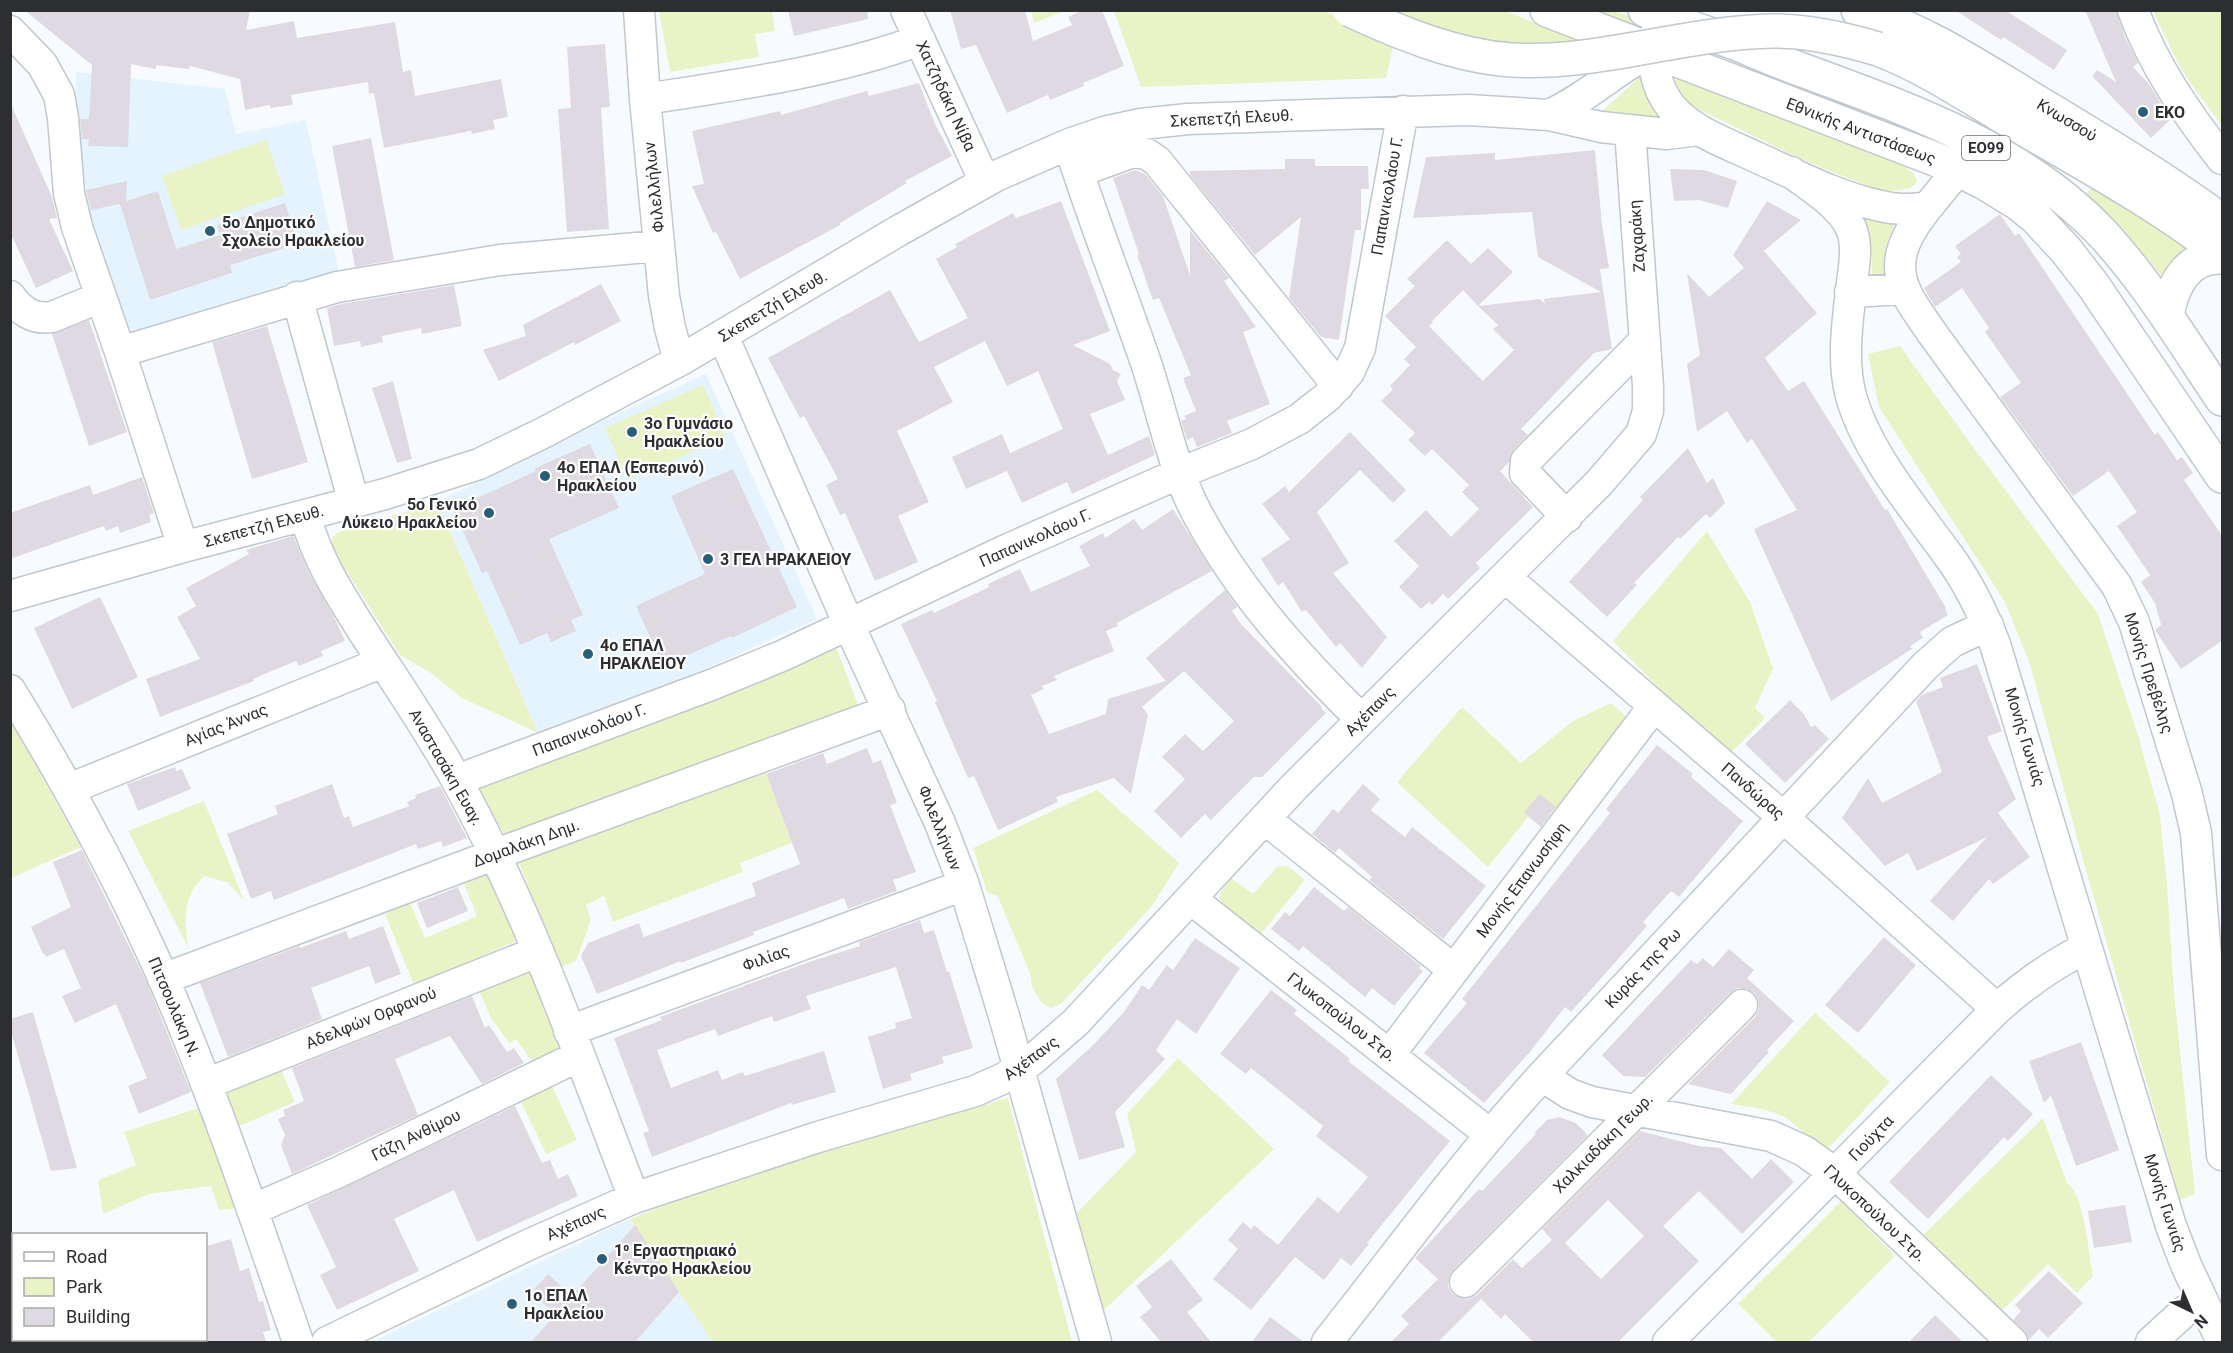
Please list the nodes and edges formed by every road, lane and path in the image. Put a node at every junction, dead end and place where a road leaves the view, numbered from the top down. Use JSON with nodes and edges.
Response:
{"nodes":[{"id":1,"x":639,"y":10,"type":"edge"},
{"id":2,"x":906,"y":10,"type":"edge"},
{"id":3,"x":1350,"y":10,"type":"edge"},
{"id":4,"x":1547,"y":10,"type":"edge"},
{"id":5,"x":1858,"y":10,"type":"edge"},
{"id":6,"x":2133,"y":10,"type":"edge"},
{"id":7,"x":1664,"y":12,"type":"edge"},
{"id":8,"x":1894,"y":19,"type":"edge"},
{"id":9,"x":10,"y":32,"type":"edge"},
{"id":10,"x":920,"y":40,"type":"junction"},
{"id":11,"x":1653,"y":50,"type":"junction"},
{"id":12,"x":645,"y":99,"type":"junction"},
{"id":13,"x":1403,"y":111,"type":"junction"},
{"id":14,"x":1549,"y":115,"type":"junction"},
{"id":15,"x":1630,"y":130,"type":"junction"},
{"id":16,"x":1699,"y":130,"type":"junction"},
{"id":17,"x":1961,"y":134,"type":"junction"},
{"id":18,"x":1073,"y":158,"type":"junction"},
{"id":19,"x":2223,"y":159,"type":"edge"},
{"id":20,"x":1958,"y":169,"type":"junction"},
{"id":21,"x":1791,"y":172,"type":"junction"},
{"id":22,"x":985,"y":182,"type":"junction"},
{"id":23,"x":1926,"y":208,"type":"junction"},
{"id":24,"x":2209,"y":227,"type":"edge"},
{"id":25,"x":659,"y":246,"type":"junction"},
{"id":26,"x":2223,"y":255,"type":"edge"},
{"id":27,"x":1905,"y":289,"type":"junction"},
{"id":28,"x":1851,"y":292,"type":"junction"},
{"id":29,"x":10,"y":296,"type":"edge"},
{"id":30,"x":100,"y":297,"type":"junction"},
{"id":31,"x":297,"y":297,"type":"junction"},
{"id":32,"x":2167,"y":316,"type":"junction"},
{"id":33,"x":723,"y":336,"type":"junction"},
{"id":34,"x":1644,"y":341,"type":"junction"},
{"id":35,"x":120,"y":352,"type":"junction"},
{"id":36,"x":679,"y":361,"type":"junction"},
{"id":37,"x":1338,"y":386,"type":"junction"},
{"id":38,"x":2223,"y":399,"type":"edge"},
{"id":39,"x":1180,"y":473,"type":"junction"},
{"id":40,"x":2223,"y":476,"type":"edge"},
{"id":41,"x":354,"y":502,"type":"junction"},
{"id":42,"x":305,"y":515,"type":"junction"},
{"id":43,"x":1567,"y":517,"type":"junction"},
{"id":44,"x":183,"y":547,"type":"junction"},
{"id":45,"x":1505,"y":576,"type":"junction"},
{"id":46,"x":10,"y":596,"type":"edge"},
{"id":47,"x":849,"y":625,"type":"junction"},
{"id":48,"x":1988,"y":625,"type":"junction"},
{"id":49,"x":383,"y":662,"type":"junction"},
{"id":50,"x":10,"y":690,"type":"edge"},
{"id":51,"x":1654,"y":706,"type":"junction"},
{"id":52,"x":890,"y":710,"type":"junction"},
{"id":53,"x":1361,"y":719,"type":"junction"},
{"id":54,"x":457,"y":780,"type":"junction"},
{"id":55,"x":69,"y":789,"type":"junction"},
{"id":56,"x":1783,"y":817,"type":"junction"},
{"id":57,"x":1265,"y":819,"type":"junction"},
{"id":58,"x":496,"y":854,"type":"junction"},
{"id":59,"x":964,"y":885,"type":"junction"},
{"id":60,"x":1191,"y":899,"type":"junction"},
{"id":61,"x":2086,"y":948,"type":"junction"},
{"id":62,"x":537,"y":952,"type":"junction"},
{"id":63,"x":1454,"y":970,"type":"junction"},
{"id":64,"x":163,"y":979,"type":"junction"},
{"id":65,"x":1742,"y":1005,"type":"dead end"},
{"id":66,"x":1997,"y":1009,"type":"junction"},
{"id":67,"x":574,"y":1043,"type":"junction"},
{"id":68,"x":1390,"y":1054,"type":"junction"},
{"id":69,"x":1019,"y":1069,"type":"junction"},
{"id":70,"x":1542,"y":1076,"type":"junction"},
{"id":71,"x":206,"y":1084,"type":"junction"},
{"id":72,"x":1634,"y":1111,"type":"junction"},
{"id":73,"x":1491,"y":1135,"type":"junction"},
{"id":74,"x":2222,"y":1150,"type":"edge"},
{"id":75,"x":1836,"y":1174,"type":"junction"},
{"id":76,"x":634,"y":1198,"type":"junction"},
{"id":77,"x":252,"y":1210,"type":"junction"},
{"id":78,"x":1464,"y":1282,"type":"dead end"},
{"id":79,"x":2202,"y":1300,"type":"junction"},
{"id":80,"x":298,"y":1342,"type":"edge"},
{"id":81,"x":327,"y":1342,"type":"edge"},
{"id":82,"x":1096,"y":1342,"type":"edge"},
{"id":83,"x":1328,"y":1342,"type":"edge"},
{"id":84,"x":1668,"y":1342,"type":"edge"},
{"id":85,"x":2012,"y":1342,"type":"edge"},
{"id":86,"x":2151,"y":1342,"type":"edge"},
{"id":87,"x":2222,"y":1342,"type":"edge"}],
"edges":[{"from":1,"to":12,"type":"street","name":"Φιλελλήλων"},
{"from":2,"to":10,"type":"street","name":"Χατζηδάκη Νίβα"},
{"from":3,"to":24,"type":"main road","bridge":true},
{"from":4,"to":11,"type":"main road","name":"Εθνικής Αντιστάσεως","number":"ΕΟ99"},
{"from":5,"to":8,"type":"main road","name":"Κνωσσού"},
{"from":6,"to":19,"type":"street"},
{"from":7,"to":11,"type":"street"},
{"from":7,"to":17,"type":"main road","name":"Εθνικής Αντιστάσεως","number":"ΕΟ99"},
{"from":8,"to":24,"type":"main road","name":"Κνωσσού"},
{"from":9,"to":30,"type":"street"},
{"from":10,"to":12,"type":"street"},
{"from":10,"to":22,"type":"street","name":"Χατζηδάκη Νίβα"},
{"from":11,"to":14,"type":"street"},
{"from":11,"to":16,"type":"street"},
{"from":11,"to":20,"type":"main road","name":"Εθνικής Αντιστάσεως","number":"ΕΟ99"},
{"from":12,"to":25,"type":"street","name":"Φιλελλήλων"},
{"from":13,"to":14,"type":"street","name":"Σκεπετζή Ελευθ."},
{"from":13,"to":18,"type":"street","name":"Σκεπετζή Ελευθ."},
{"from":13,"to":37,"type":"street","name":"Παπανικολάου Γ."},
{"from":14,"to":15,"type":"street","name":"Σκεπετζή Ελευθ."},
{"from":15,"to":16,"type":"street","name":"Σκεπετζή Ελευθ."},
{"from":15,"to":34,"type":"street","name":"Ζαχαράκη"},
{"from":16,"to":21,"type":"street"},
{"from":17,"to":20,"type":"street"},
{"from":17,"to":32,"type":"main road","name":"Εθνικής Αντιστάσεως","number":"ΕΟ99"},
{"from":18,"to":22,"type":"street","name":"Σκεπετζή Ελευθ."},
{"from":18,"to":37,"type":"street"},
{"from":18,"to":39,"type":"street"},
{"from":20,"to":23,"type":"street","name":"Μονής Πρεβέλης"},
{"from":20,"to":40,"type":"main road","name":"Εθνικής Αντιστάσεως","number":"ΕΟ99"},
{"from":21,"to":23,"type":"street"},
{"from":21,"to":28,"type":"street","name":"Μονής Γωνιάς"},
{"from":22,"to":33,"type":"street","name":"Σκεπετζή Ελευθ."},
{"from":23,"to":27,"type":"street","name":"Μονής Πρεβέλης"},
{"from":24,"to":26,"type":"main road"},
{"from":25,"to":31,"type":"street"},
{"from":25,"to":36,"type":"street","name":"Φιλελλήλων"},
{"from":26,"to":32,"type":"main road"},
{"from":27,"to":28,"type":"street"},
{"from":27,"to":74,"type":"street","name":"Μονής Πρεβέλης"},
{"from":28,"to":48,"type":"street","name":"Μονής Γωνιάς"},
{"from":29,"to":30,"type":"street"},
{"from":30,"to":35,"type":"street"},
{"from":31,"to":35,"type":"street"},
{"from":31,"to":41,"type":"street"},
{"from":32,"to":38,"type":"main road","name":"Εθνικής Αντιστάσεως","number":"ΕΟ99"},
{"from":33,"to":36,"type":"street","name":"Σκεπετζή Ελευθ."},
{"from":33,"to":47,"type":"street","name":"Φιλελλήνων"},
{"from":34,"to":43,"type":"street","name":"Αχέπανς"},
{"from":34,"to":43,"type":"street"},
{"from":35,"to":44,"type":"street"},
{"from":36,"to":41,"type":"street","name":"Σκεπετζή Ελευθ."},
{"from":37,"to":39,"type":"street","name":"Παπανικολάου Γ."},
{"from":39,"to":47,"type":"street","name":"Παπανικολάου Γ."},
{"from":39,"to":53,"type":"street"},
{"from":41,"to":42,"type":"street","name":"Σκεπετζή Ελευθ."},
{"from":42,"to":44,"type":"street","name":"Σκεπετζή Ελευθ."},
{"from":42,"to":49,"type":"street","name":"Αναστασάκη Ευαγ."},
{"from":43,"to":45,"type":"street","name":"Αχέπανς"},
{"from":44,"to":46,"type":"street","name":"Σκεπετζή Ελευθ."},
{"from":45,"to":51,"type":"street","name":"Πανδώρας"},
{"from":45,"to":53,"type":"street","name":"Αχέπανς"},
{"from":47,"to":52,"type":"street","name":"Φιλελλήνων"},
{"from":47,"to":54,"type":"street","name":"Παπανικολάου Γ."},
{"from":48,"to":56,"type":"street","name":"Κυράς της Ρω"},
{"from":48,"to":61,"type":"street","name":"Μονής Γωνιάς"},
{"from":49,"to":54,"type":"street","name":"Αναστασάκη Ευαγ."},
{"from":49,"to":55,"type":"street","name":"Αγίας Άννας"},
{"from":50,"to":55,"type":"street","name":"Πιτσουλάκη Ν."},
{"from":51,"to":56,"type":"street","name":"Πανδώρας"},
{"from":51,"to":63,"type":"street","name":"Μονής Επανωσήφη"},
{"from":52,"to":58,"type":"street","name":"Δομαλάκη Δημ."},
{"from":52,"to":59,"type":"street","name":"Φιλελλήνων"},
{"from":53,"to":57,"type":"street","name":"Αχέπανς"},
{"from":54,"to":58,"type":"street","name":"Αναστασάκη Ευαγ."},
{"from":55,"to":64,"type":"street","name":"Πιτσουλάκη Ν."},
{"from":56,"to":66,"type":"street","name":"Πανδώρας"},
{"from":56,"to":70,"type":"street","name":"Κυράς της Ρω"},
{"from":57,"to":60,"type":"street","name":"Αχέπανς"},
{"from":57,"to":63,"type":"street"},
{"from":58,"to":62,"type":"street","name":"Αναστασάκη Ευαγ."},
{"from":58,"to":64,"type":"street","name":"Δομαλάκη Δημ."},
{"from":59,"to":67,"type":"street","name":"Φιλίας"},
{"from":59,"to":69,"type":"street","name":"Φιλελλήνων"},
{"from":60,"to":68,"type":"street","name":"Γλυκοπούλου Στρ."},
{"from":60,"to":69,"type":"street","name":"Αχέπανς"},
{"from":61,"to":66,"type":"street","name":"Γιούχτα"},
{"from":61,"to":79,"type":"street","name":"Μονής Γωνιάς"},
{"from":62,"to":67,"type":"street","name":"Αναστασάκη Ευαγ."},
{"from":62,"to":71,"type":"street","name":"Αδελφών Ορφανού"},
{"from":63,"to":68,"type":"street","name":"Μονής Επανωσήφη"},
{"from":64,"to":71,"type":"street","name":"Πιτσουλάκη Ν."},
{"from":65,"to":72,"type":"street","name":"Χαλκιαδάκη Γεωρ."},
{"from":66,"to":75,"type":"street","name":"Γιούχτα"},
{"from":67,"to":76,"type":"street","name":"Αναστασάκη Ευαγ."},
{"from":67,"to":77,"type":"street","name":"Γάζη Ανθίμου"},
{"from":68,"to":73,"type":"street","name":"Γλυκοπούλου Στρ."},
{"from":69,"to":76,"type":"street","name":"Αχέπανς"},
{"from":69,"to":82,"type":"street","name":"Φιλελλήνων"},
{"from":70,"to":72,"type":"street","name":"Γλυκοπούλου Στρ."},
{"from":70,"to":73,"type":"street","name":"Κυράς της Ρω"},
{"from":71,"to":77,"type":"street","name":"Πιτσουλάκη Ν."},
{"from":72,"to":75,"type":"street","name":"Γλυκοπούλου Στρ."},
{"from":72,"to":78,"type":"street","name":"Χαλκιαδάκη Γεωρ."},
{"from":73,"to":83,"type":"street","name":"Κυράς της Ρω"},
{"from":75,"to":84,"type":"street","name":"Γιούχτα"},
{"from":75,"to":85,"type":"street","name":"Γλυκοπούλου Στρ."},
{"from":76,"to":81,"type":"street","name":"Αχέπανς"},
{"from":77,"to":80,"type":"street","name":"Πιτσουλάκη Ν."},
{"from":79,"to":86,"type":"street"},
{"from":79,"to":87,"type":"street","name":"Μονής Γωνιάς"}]}
